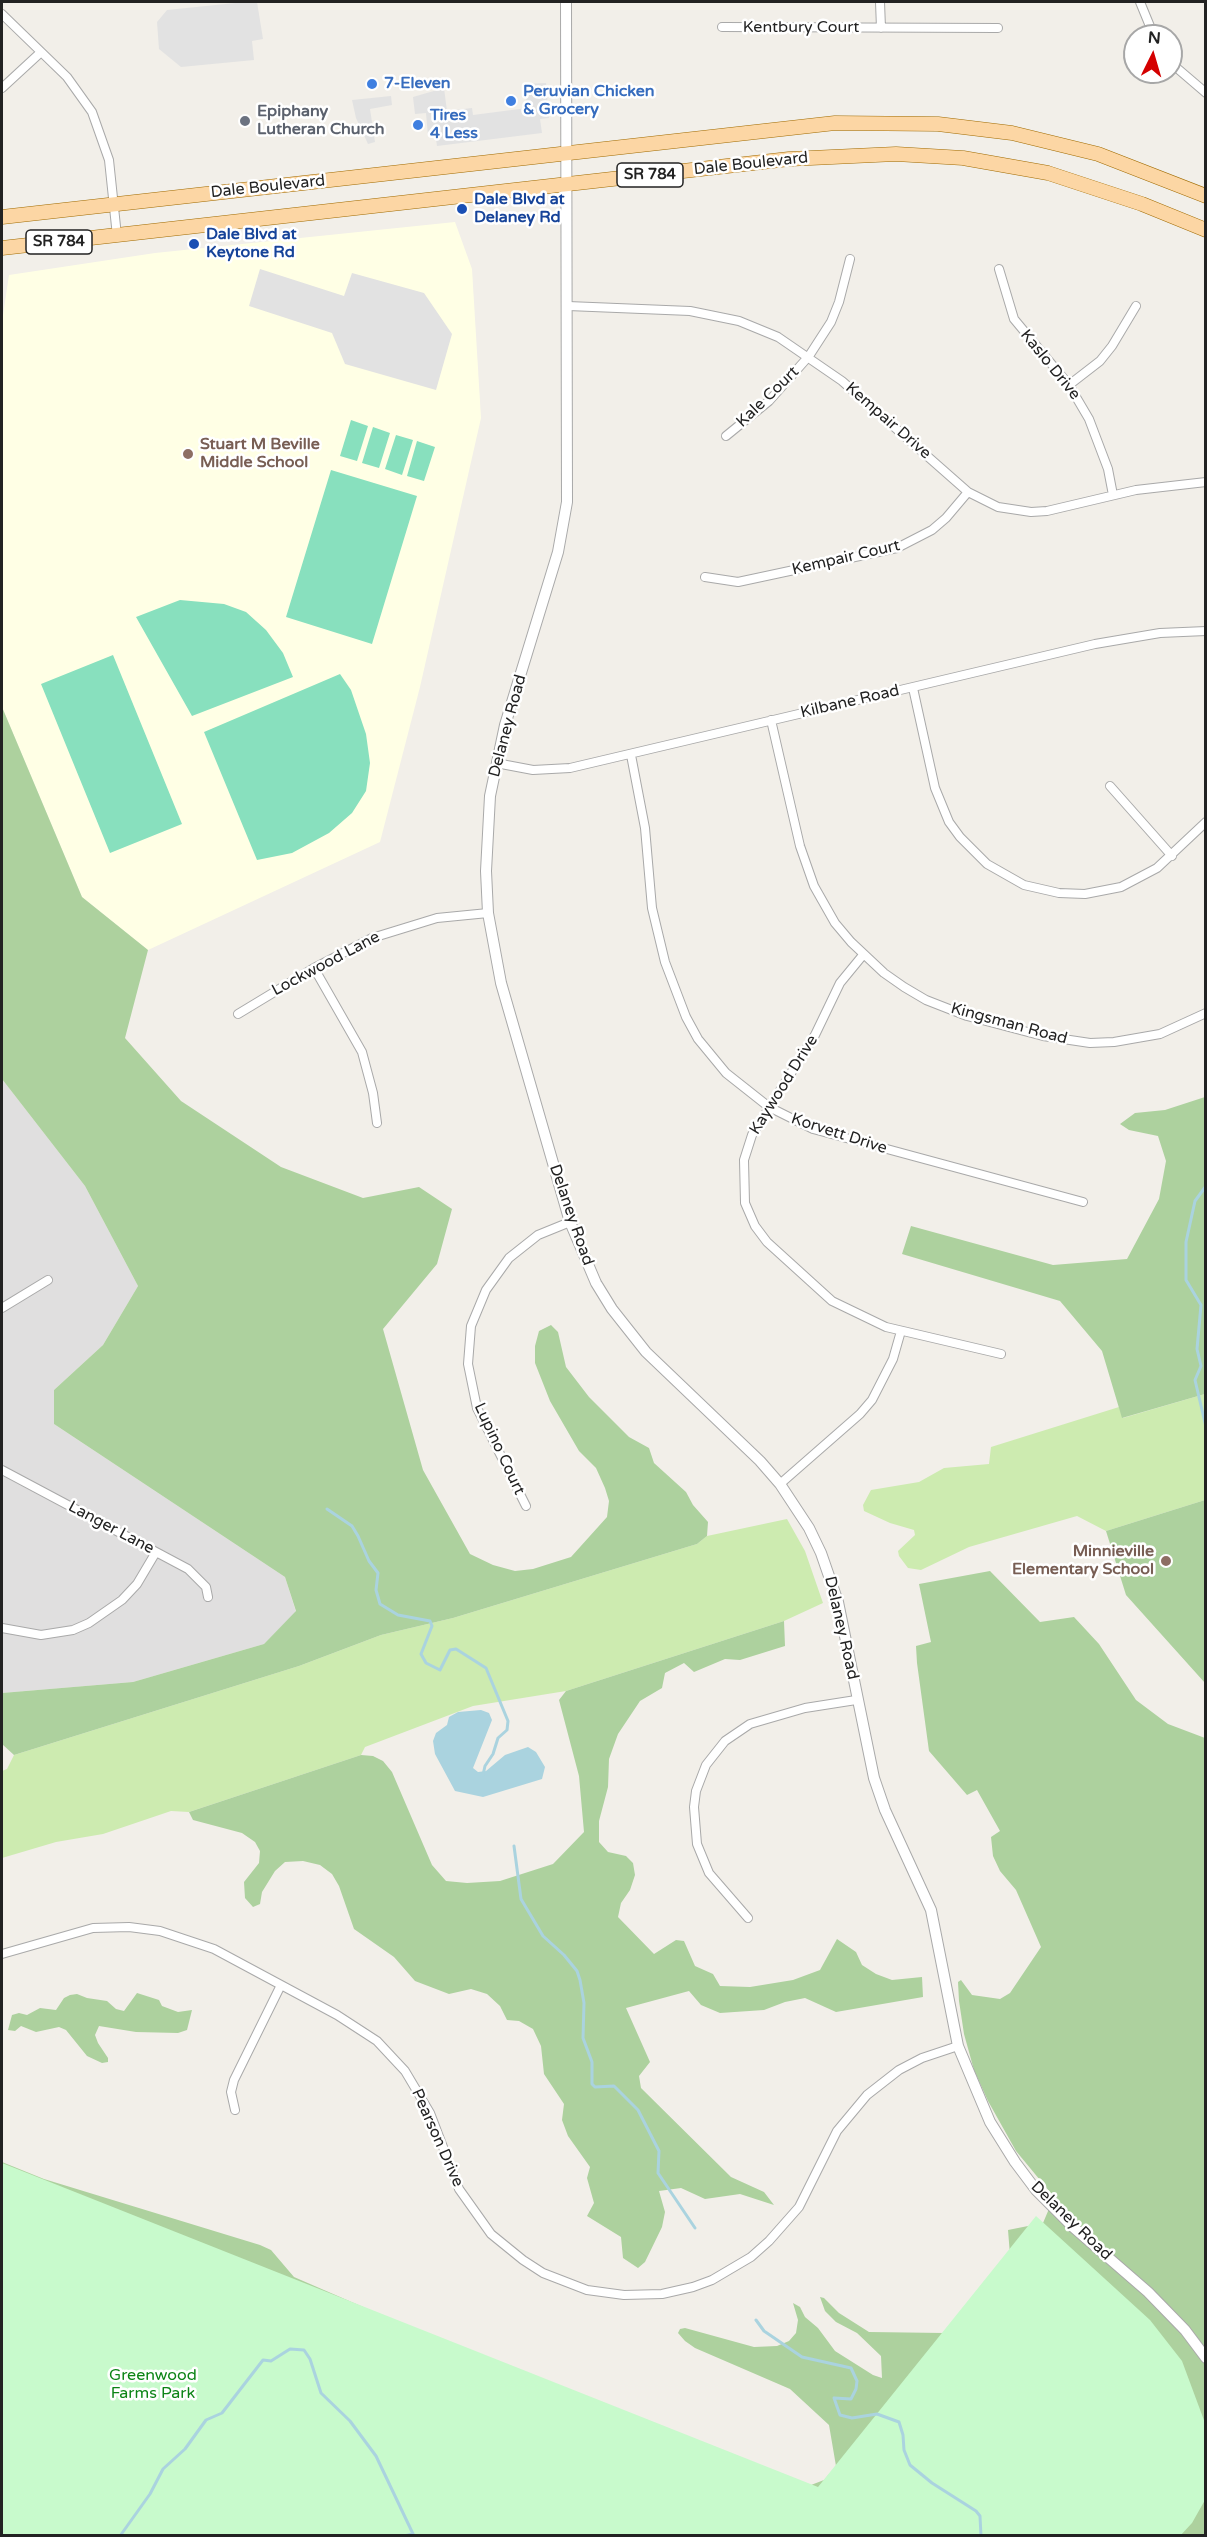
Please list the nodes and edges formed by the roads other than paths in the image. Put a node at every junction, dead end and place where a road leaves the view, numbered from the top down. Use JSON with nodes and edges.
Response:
{"nodes":[{"id":1,"x":566,"y":2,"type":"edge"},
{"id":2,"x":880,"y":2,"type":"edge"},
{"id":3,"x":1140,"y":2,"type":"edge"},
{"id":4,"x":2,"y":14,"type":"edge"},
{"id":5,"x":1149,"y":24,"type":"edge"},
{"id":6,"x":722,"y":27,"type":"dead end"},
{"id":7,"x":881,"y":28,"type":"junction"},
{"id":8,"x":998,"y":28,"type":"dead end"},
{"id":9,"x":40,"y":52,"type":"junction"},
{"id":10,"x":1183,"y":73,"type":"edge"},
{"id":11,"x":2,"y":88,"type":"edge"},
{"id":12,"x":1206,"y":93,"type":"edge"},
{"id":13,"x":567,"y":153,"type":"junction"},
{"id":14,"x":568,"y":185,"type":"junction"},
{"id":15,"x":1206,"y":196,"type":"edge"},
{"id":16,"x":113,"y":204,"type":"junction"},
{"id":17,"x":2,"y":217,"type":"edge"},
{"id":18,"x":1206,"y":230,"type":"edge"},
{"id":19,"x":117,"y":236,"type":"junction"},
{"id":20,"x":2,"y":248,"type":"edge"},
{"id":21,"x":850,"y":259,"type":"dead end"},
{"id":22,"x":999,"y":269,"type":"dead end"},
{"id":23,"x":568,"y":306,"type":"junction"},
{"id":24,"x":1136,"y":306,"type":"dead end"},
{"id":25,"x":809,"y":356,"type":"junction"},
{"id":26,"x":1070,"y":385,"type":"junction"},
{"id":27,"x":726,"y":436,"type":"dead end"},
{"id":28,"x":1206,"y":482,"type":"edge"},
{"id":29,"x":968,"y":492,"type":"junction"},
{"id":30,"x":1113,"y":495,"type":"junction"},
{"id":31,"x":705,"y":577,"type":"dead end"},
{"id":32,"x":1206,"y":631,"type":"edge"},
{"id":33,"x":913,"y":688,"type":"junction"},
{"id":34,"x":771,"y":720,"type":"junction"},
{"id":35,"x":631,"y":755,"type":"junction"},
{"id":36,"x":496,"y":763,"type":"junction"},
{"id":37,"x":1110,"y":786,"type":"dead end"},
{"id":38,"x":1206,"y":822,"type":"edge"},
{"id":39,"x":1172,"y":856,"type":"junction"},
{"id":40,"x":488,"y":913,"type":"junction"},
{"id":41,"x":863,"y":955,"type":"junction"},
{"id":42,"x":314,"y":968,"type":"junction"},
{"id":43,"x":1206,"y":1013,"type":"edge"},
{"id":44,"x":238,"y":1014,"type":"dead end"},
{"id":45,"x":769,"y":1107,"type":"junction"},
{"id":46,"x":377,"y":1123,"type":"dead end"},
{"id":47,"x":1083,"y":1202,"type":"dead end"},
{"id":48,"x":570,"y":1222,"type":"junction"},
{"id":49,"x":48,"y":1280,"type":"dead end"},
{"id":50,"x":2,"y":1308,"type":"edge"},
{"id":51,"x":901,"y":1331,"type":"junction"},
{"id":52,"x":1001,"y":1354,"type":"dead end"},
{"id":53,"x":2,"y":1470,"type":"edge"},
{"id":54,"x":780,"y":1484,"type":"junction"},
{"id":55,"x":526,"y":1506,"type":"dead end"},
{"id":56,"x":156,"y":1552,"type":"junction"},
{"id":57,"x":208,"y":1597,"type":"dead end"},
{"id":58,"x":2,"y":1628,"type":"edge"},
{"id":59,"x":856,"y":1700,"type":"junction"},
{"id":60,"x":748,"y":1918,"type":"dead end"},
{"id":61,"x":2,"y":1954,"type":"edge"},
{"id":62,"x":281,"y":1985,"type":"junction"},
{"id":63,"x":958,"y":2046,"type":"junction"},
{"id":64,"x":235,"y":2110,"type":"dead end"},
{"id":65,"x":1206,"y":2358,"type":"edge"}],
"edges":[{"from":1,"to":13,"type":"street","name":"Delaney Road"},
{"from":2,"to":7,"type":"street"},
{"from":3,"to":5,"type":"street"},
{"from":4,"to":9,"type":"street"},
{"from":6,"to":7,"type":"street","name":"Kentbury Court"},
{"from":7,"to":8,"type":"street","name":"Kentbury Court"},
{"from":9,"to":11,"type":"street"},
{"from":9,"to":16,"type":"street"},
{"from":10,"to":12,"type":"street"},
{"from":13,"to":14,"type":"street","name":"Delaney Road"},
{"from":13,"to":15,"type":"main road","name":"Dale Boulevard","number":"SR 784"},
{"from":13,"to":16,"type":"main road","name":"Dale Boulevard","number":"SR 784"},
{"from":14,"to":18,"type":"main road","name":"Dale Boulevard","number":"SR 784"},
{"from":14,"to":19,"type":"main road","name":"Dale Boulevard","number":"SR 784"},
{"from":14,"to":23,"type":"street","name":"Delaney Road"},
{"from":16,"to":17,"type":"main road","name":"Dale Boulevard","number":"SR 784"},
{"from":16,"to":19,"type":"street"},
{"from":19,"to":20,"type":"main road","name":"Dale Boulevard","number":"SR 784"},
{"from":21,"to":25,"type":"street","name":"Kale Court"},
{"from":22,"to":26,"type":"street","name":"Kaslo Drive"},
{"from":23,"to":25,"type":"street","name":"Kempair Drive"},
{"from":23,"to":36,"type":"street","name":"Delaney Road"},
{"from":24,"to":26,"type":"street"},
{"from":25,"to":27,"type":"street","name":"Kale Court"},
{"from":25,"to":29,"type":"street","name":"Kempair Drive"},
{"from":26,"to":30,"type":"street","name":"Kaslo Drive"},
{"from":28,"to":30,"type":"street","name":"Kempair Drive"},
{"from":29,"to":30,"type":"street","name":"Kempair Drive"},
{"from":29,"to":31,"type":"street","name":"Kempair Court"},
{"from":32,"to":33,"type":"street","name":"Kilbane Road"},
{"from":33,"to":34,"type":"street","name":"Kilbane Road"},
{"from":33,"to":39,"type":"street"},
{"from":34,"to":35,"type":"street","name":"Kilbane Road"},
{"from":34,"to":41,"type":"street","name":"Kingsman Road"},
{"from":35,"to":36,"type":"street","name":"Kilbane Road"},
{"from":35,"to":45,"type":"street","name":"Korvett Drive"},
{"from":36,"to":40,"type":"street","name":"Delaney Road"},
{"from":37,"to":39,"type":"street"},
{"from":38,"to":39,"type":"street"},
{"from":40,"to":42,"type":"street","name":"Lockwood Lane"},
{"from":40,"to":48,"type":"street","name":"Delaney Road"},
{"from":41,"to":43,"type":"street","name":"Kingsman Road"},
{"from":41,"to":45,"type":"street","name":"Kaywood Drive"},
{"from":42,"to":44,"type":"street","name":"Lockwood Lane"},
{"from":42,"to":46,"type":"street"},
{"from":45,"to":47,"type":"street","name":"Korvett Drive"},
{"from":45,"to":51,"type":"street","name":"Kaywood Drive"},
{"from":48,"to":54,"type":"street","name":"Delaney Road"},
{"from":48,"to":55,"type":"street","name":"Lupino Court"},
{"from":49,"to":50,"type":"street"},
{"from":51,"to":52,"type":"street","name":"Kaywood Drive"},
{"from":51,"to":54,"type":"street"},
{"from":53,"to":56,"type":"street","name":"Langer Lane"},
{"from":54,"to":59,"type":"street","name":"Delaney Road"},
{"from":56,"to":57,"type":"street","name":"Langer Lane"},
{"from":56,"to":58,"type":"street"},
{"from":59,"to":60,"type":"street"},
{"from":59,"to":63,"type":"street","name":"Delaney Road"},
{"from":61,"to":62,"type":"street","name":"Pearson Drive"},
{"from":62,"to":63,"type":"street","name":"Pearson Drive"},
{"from":62,"to":64,"type":"street"},
{"from":63,"to":65,"type":"street","name":"Delaney Road"}]}
